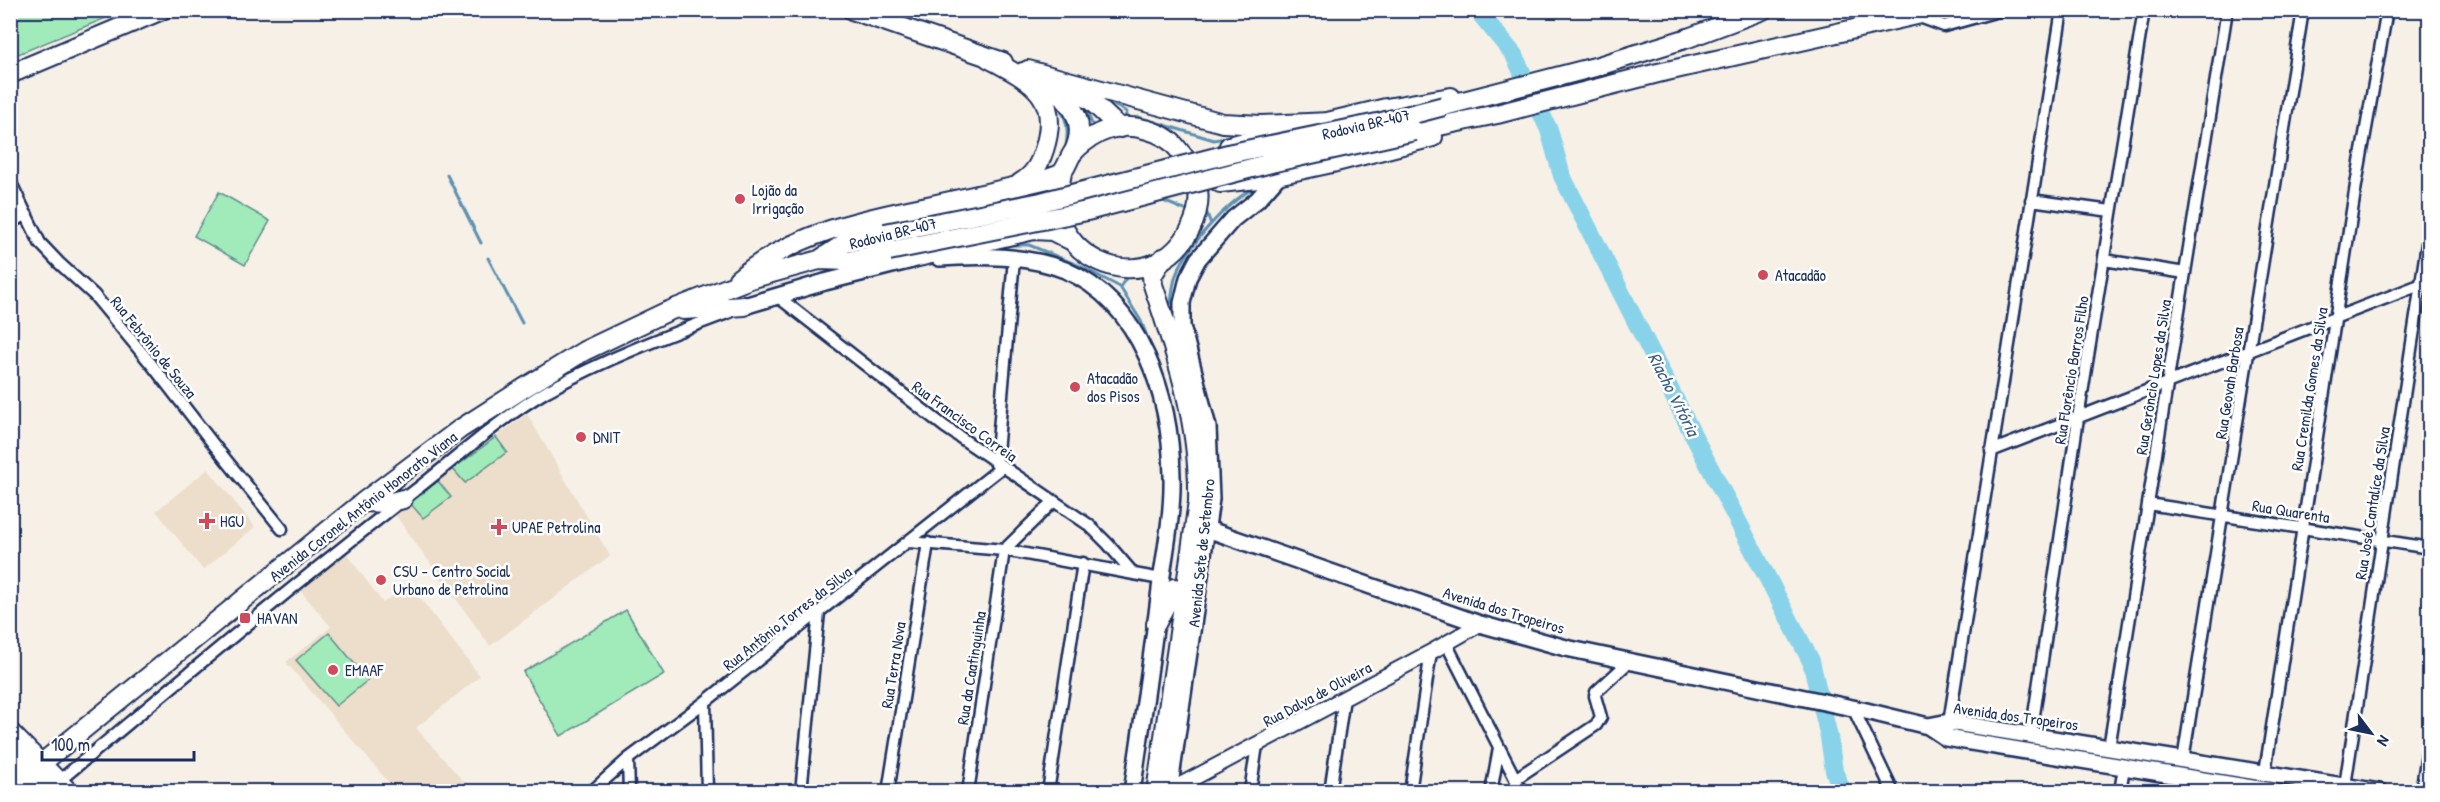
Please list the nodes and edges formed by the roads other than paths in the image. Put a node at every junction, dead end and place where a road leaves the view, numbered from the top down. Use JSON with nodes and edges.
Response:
{"nodes":[{"id":1,"x":178,"y":10,"type":"edge"},
{"id":2,"x":852,"y":10,"type":"edge"},
{"id":3,"x":1763,"y":10,"type":"edge"},
{"id":4,"x":1939,"y":10,"type":"edge"},
{"id":5,"x":2002,"y":10,"type":"edge"},
{"id":6,"x":2062,"y":10,"type":"edge"},
{"id":7,"x":2144,"y":10,"type":"edge"},
{"id":8,"x":2227,"y":10,"type":"edge"},
{"id":9,"x":2303,"y":10,"type":"edge"},
{"id":10,"x":2387,"y":10,"type":"edge"},
{"id":11,"x":157,"y":13,"type":"edge"},
{"id":12,"x":1917,"y":16,"type":"junction"},
{"id":13,"x":988,"y":58,"type":"junction"},
{"id":14,"x":1028,"y":70,"type":"junction"},
{"id":15,"x":10,"y":74,"type":"edge"},
{"id":16,"x":1469,"y":99,"type":"junction"},
{"id":17,"x":1491,"y":116,"type":"junction"},
{"id":18,"x":1330,"y":122,"type":"junction"},
{"id":19,"x":1120,"y":128,"type":"junction"},
{"id":20,"x":1180,"y":152,"type":"junction"},
{"id":21,"x":1073,"y":153,"type":"junction"},
{"id":22,"x":1062,"y":173,"type":"junction"},
{"id":23,"x":1280,"y":174,"type":"junction"},
{"id":24,"x":10,"y":181,"type":"edge"},
{"id":25,"x":1012,"y":186,"type":"junction"},
{"id":26,"x":2031,"y":200,"type":"junction"},
{"id":27,"x":1198,"y":207,"type":"junction"},
{"id":28,"x":2111,"y":212,"type":"junction"},
{"id":29,"x":27,"y":215,"type":"junction"},
{"id":30,"x":10,"y":222,"type":"edge"},
{"id":31,"x":2430,"y":224,"type":"edge"},
{"id":32,"x":1070,"y":240,"type":"junction"},
{"id":33,"x":891,"y":248,"type":"junction"},
{"id":34,"x":1163,"y":258,"type":"junction"},
{"id":35,"x":1014,"y":259,"type":"junction"},
{"id":36,"x":819,"y":260,"type":"joint"},
{"id":37,"x":2104,"y":260,"type":"junction"},
{"id":38,"x":1133,"y":268,"type":"junction"},
{"id":39,"x":2185,"y":273,"type":"junction"},
{"id":40,"x":2425,"y":283,"type":"edge"},
{"id":41,"x":729,"y":287,"type":"junction"},
{"id":42,"x":777,"y":296,"type":"junction"},
{"id":43,"x":744,"y":306,"type":"junction"},
{"id":44,"x":666,"y":312,"type":"junction"},
{"id":45,"x":2336,"y":318,"type":"junction"},
{"id":46,"x":2249,"y":351,"type":"junction"},
{"id":47,"x":2166,"y":384,"type":"junction"},
{"id":48,"x":2078,"y":418,"type":"junction"},
{"id":49,"x":1197,"y":448,"type":"junction"},
{"id":50,"x":1991,"y":452,"type":"junction"},
{"id":51,"x":999,"y":466,"type":"junction"},
{"id":52,"x":1210,"y":471,"type":"junction"},
{"id":53,"x":403,"y":499,"type":"junction"},
{"id":54,"x":363,"y":502,"type":"junction"},
{"id":55,"x":1053,"y":502,"type":"junction"},
{"id":56,"x":2148,"y":504,"type":"junction"},
{"id":57,"x":2223,"y":516,"type":"junction"},
{"id":58,"x":2302,"y":528,"type":"junction"},
{"id":59,"x":282,"y":529,"type":"dead end"},
{"id":60,"x":1207,"y":529,"type":"junction"},
{"id":61,"x":2382,"y":541,"type":"junction"},
{"id":62,"x":909,"y":542,"type":"junction"},
{"id":63,"x":928,"y":543,"type":"junction"},
{"id":64,"x":2430,"y":548,"type":"edge"},
{"id":65,"x":1004,"y":550,"type":"junction"},
{"id":66,"x":1083,"y":563,"type":"junction"},
{"id":67,"x":1132,"y":572,"type":"junction"},
{"id":68,"x":1168,"y":583,"type":"junction"},
{"id":69,"x":819,"y":612,"type":"junction"},
{"id":70,"x":1156,"y":624,"type":"joint"},
{"id":71,"x":1480,"y":624,"type":"junction"},
{"id":72,"x":1446,"y":643,"type":"junction"},
{"id":73,"x":1431,"y":652,"type":"junction"},
{"id":74,"x":1630,"y":661,"type":"junction"},
{"id":75,"x":1344,"y":698,"type":"junction"},
{"id":76,"x":705,"y":702,"type":"junction"},
{"id":77,"x":1845,"y":707,"type":"junction"},
{"id":78,"x":1949,"y":722,"type":"junction"},
{"id":79,"x":1928,"y":726,"type":"junction"},
{"id":80,"x":10,"y":732,"type":"edge"},
{"id":81,"x":2031,"y":735,"type":"junction"},
{"id":82,"x":2430,"y":736,"type":"edge"},
{"id":83,"x":1946,"y":738,"type":"junction"},
{"id":84,"x":1257,"y":745,"type":"junction"},
{"id":85,"x":1169,"y":747,"type":"junction"},
{"id":86,"x":1499,"y":748,"type":"junction"},
{"id":87,"x":2109,"y":748,"type":"junction"},
{"id":88,"x":10,"y":754,"type":"edge"},
{"id":89,"x":628,"y":759,"type":"junction"},
{"id":90,"x":2183,"y":760,"type":"junction"},
{"id":91,"x":2124,"y":767,"type":"junction"},
{"id":92,"x":35,"y":768,"type":"junction"},
{"id":93,"x":2265,"y":772,"type":"junction"},
{"id":94,"x":1515,"y":779,"type":"junction"},
{"id":95,"x":2345,"y":786,"type":"junction"},
{"id":96,"x":58,"y":788,"type":"edge"},
{"id":97,"x":10,"y":789,"type":"edge"},
{"id":98,"x":1169,"y":791,"type":"edge"},
{"id":99,"x":591,"y":792,"type":"edge"},
{"id":100,"x":629,"y":792,"type":"edge"},
{"id":101,"x":707,"y":792,"type":"edge"},
{"id":102,"x":801,"y":792,"type":"edge"},
{"id":103,"x":888,"y":792,"type":"edge"},
{"id":104,"x":968,"y":792,"type":"edge"},
{"id":105,"x":1048,"y":792,"type":"edge"},
{"id":106,"x":1132,"y":792,"type":"edge"},
{"id":107,"x":1145,"y":792,"type":"edge"},
{"id":108,"x":1156,"y":792,"type":"edge"},
{"id":109,"x":1250,"y":792,"type":"edge"},
{"id":110,"x":1330,"y":792,"type":"edge"},
{"id":111,"x":1410,"y":792,"type":"edge"},
{"id":112,"x":1491,"y":792,"type":"edge"},
{"id":113,"x":1522,"y":792,"type":"edge"},
{"id":114,"x":1893,"y":792,"type":"edge"},
{"id":115,"x":2120,"y":792,"type":"edge"},
{"id":116,"x":2277,"y":792,"type":"edge"},
{"id":117,"x":2380,"y":792,"type":"edge"},
{"id":118,"x":2421,"y":792,"type":"edge"}],
"edges":[{"from":1,"to":11,"type":"main road"},
{"from":2,"to":13,"type":"main road"},
{"from":3,"to":16,"type":"main road","name":"Rodovia BR-407"},
{"from":4,"to":12,"type":"main road","name":"Rodovia BR-407"},
{"from":5,"to":12,"type":"street"},
{"from":6,"to":26,"type":"street"},
{"from":7,"to":28,"type":"street","name":"Rua Florêncio Barros Filho"},
{"from":8,"to":39,"type":"street","name":"Rua Gerôncio Lopes da Silva"},
{"from":9,"to":46,"type":"street","name":"Rua Geovah Barbosa"},
{"from":10,"to":45,"type":"street","name":"Rua Cremilda Gomes da Silva"},
{"from":11,"to":15,"type":"main road"},
{"from":12,"to":17,"type":"main road","name":"Rodovia BR-407"},
{"from":13,"to":14,"type":"main road"},
{"from":13,"to":21,"type":"main road"},
{"from":13,"to":25,"type":"main road"},
{"from":14,"to":18,"type":"main road"},
{"from":14,"to":19,"type":"main road"},
{"from":16,"to":18,"type":"main road"},
{"from":16,"to":33,"type":"main road","name":"Rodovia BR-407","bridge":true},
{"from":17,"to":23,"type":"main road"},
{"from":17,"to":33,"type":"main road","name":"Rodovia BR-407","bridge":true},
{"from":18,"to":20,"type":"main road"},
{"from":19,"to":20,"type":"main road"},
{"from":19,"to":21,"type":"main road"},
{"from":20,"to":27,"type":"main road"},
{"from":21,"to":22,"type":"main road"},
{"from":22,"to":25,"type":"main road"},
{"from":22,"to":32,"type":"main road"},
{"from":23,"to":27,"type":"main road"},
{"from":23,"to":52,"type":"main road","name":"Avenida Sete de Setembro"},
{"from":24,"to":29,"type":"street","name":"Rua Febrônio de Souza"},
{"from":25,"to":41,"type":"main road"},
{"from":26,"to":28,"type":"street"},
{"from":26,"to":50,"type":"street"},
{"from":27,"to":34,"type":"main road"},
{"from":28,"to":37,"type":"street","name":"Rua Florêncio Barros Filho"},
{"from":29,"to":30,"type":"street"},
{"from":29,"to":59,"type":"street","name":"Rua Febrônio de Souza"},
{"from":31,"to":40,"type":"street","name":"Rua José Cantalíce da Silva"},
{"from":32,"to":33,"type":"main road"},
{"from":32,"to":38,"type":"main road"},
{"from":33,"to":35,"type":"main road","name":"Avenida Sete de Setembro"},
{"from":33,"to":36,"type":"main road","name":"Rodovia BR-407"},
{"from":33,"to":42,"type":"main road","name":"Avenida Sete de Setembro"},
{"from":34,"to":38,"type":"main road"},
{"from":34,"to":49,"type":"main road","name":"Avenida Sete de Setembro"},
{"from":35,"to":51,"type":"street"},
{"from":35,"to":68,"type":"main road","name":"Avenida Sete de Setembro"},
{"from":36,"to":41,"type":"main road","name":"Avenida Coronel Antônio Honorato Viana"},
{"from":37,"to":39,"type":"street"},
{"from":37,"to":48,"type":"street","name":"Rua Florêncio Barros Filho"},
{"from":38,"to":68,"type":"main road","name":"Avenida Sete de Setembro"},
{"from":39,"to":47,"type":"street","name":"Rua Gerôncio Lopes da Silva"},
{"from":40,"to":45,"type":"street"},
{"from":40,"to":61,"type":"street","name":"Rua José Cantalíce da Silva"},
{"from":41,"to":44,"type":"main road","name":"Avenida Coronel Antônio Honorato Viana"},
{"from":42,"to":43,"type":"main road","name":"Avenida Sete de Setembro"},
{"from":42,"to":51,"type":"street","name":"Rua Francisco Correia"},
{"from":43,"to":44,"type":"main road"},
{"from":43,"to":53,"type":"street"},
{"from":44,"to":54,"type":"main road","name":"Avenida Coronel Antônio Honorato Viana"},
{"from":45,"to":46,"type":"street"},
{"from":45,"to":58,"type":"street","name":"Rua Cremilda Gomes da Silva"},
{"from":46,"to":47,"type":"street"},
{"from":46,"to":57,"type":"street","name":"Rua Geovah Barbosa"},
{"from":47,"to":48,"type":"street"},
{"from":47,"to":56,"type":"street","name":"Rua Gerôncio Lopes da Silva"},
{"from":48,"to":50,"type":"street"},
{"from":48,"to":81,"type":"street","name":"Rua Florêncio Barros Filho"},
{"from":49,"to":52,"type":"main road"},
{"from":49,"to":85,"type":"main road","name":"Avenida Sete de Setembro"},
{"from":50,"to":78,"type":"street"},
{"from":51,"to":55,"type":"street","name":"Rua Francisco Correia"},
{"from":51,"to":62,"type":"street","name":"Rua Antônio Torres da Silva"},
{"from":52,"to":60,"type":"main road","name":"Avenida Sete de Setembro"},
{"from":53,"to":54,"type":"main road"},
{"from":53,"to":96,"type":"street"},
{"from":54,"to":92,"type":"main road","name":"Avenida Coronel Antônio Honorato Viana"},
{"from":55,"to":65,"type":"street"},
{"from":55,"to":67,"type":"street","name":"Rua Francisco Correia"},
{"from":56,"to":57,"type":"street","name":"Rua Quarenta"},
{"from":56,"to":87,"type":"street","name":"Rua Gerôncio Lopes da Silva"},
{"from":57,"to":58,"type":"street","name":"Rua Quarenta"},
{"from":57,"to":90,"type":"street","name":"Rua Geovah Barbosa"},
{"from":58,"to":61,"type":"street","name":"Rua Quarenta"},
{"from":58,"to":93,"type":"street","name":"Rua Cremilda Gomes da Silva"},
{"from":60,"to":71,"type":"main road","name":"Avenida dos Tropeiros"},
{"from":60,"to":85,"type":"main road","name":"Avenida Sete de Setembro"},
{"from":61,"to":64,"type":"street","name":"Rua Quarenta"},
{"from":61,"to":95,"type":"street","name":"Rua José Cantalíce da Silva"},
{"from":62,"to":63,"type":"street"},
{"from":62,"to":69,"type":"street","name":"Rua Antônio Torres da Silva"},
{"from":63,"to":65,"type":"street"},
{"from":63,"to":103,"type":"street","name":"Rua Terra Nova"},
{"from":65,"to":66,"type":"street"},
{"from":65,"to":104,"type":"street","name":"Rua da Caatinguinha"},
{"from":66,"to":67,"type":"street"},
{"from":66,"to":105,"type":"street"},
{"from":67,"to":68,"type":"street"},
{"from":68,"to":70,"type":"main road"},
{"from":68,"to":107,"type":"main road","name":"Avenida Sete de Setembro"},
{"from":69,"to":76,"type":"street","name":"Rua Antônio Torres da Silva"},
{"from":69,"to":102,"type":"street"},
{"from":70,"to":106,"type":"main road"},
{"from":71,"to":72,"type":"street","name":"Rua Dalva de Oliveira"},
{"from":71,"to":74,"type":"main road","name":"Avenida dos Tropeiros"},
{"from":72,"to":73,"type":"street","name":"Rua Dalva de Oliveira"},
{"from":72,"to":86,"type":"street"},
{"from":73,"to":75,"type":"street","name":"Rua Dalva de Oliveira"},
{"from":73,"to":111,"type":"street"},
{"from":74,"to":77,"type":"main road","name":"Avenida dos Tropeiros"},
{"from":74,"to":94,"type":"street"},
{"from":75,"to":84,"type":"street","name":"Rua Dalva de Oliveira"},
{"from":75,"to":110,"type":"street"},
{"from":76,"to":89,"type":"street","name":"Rua Antônio Torres da Silva"},
{"from":76,"to":101,"type":"street"},
{"from":77,"to":79,"type":"main road","name":"Avenida dos Tropeiros"},
{"from":77,"to":114,"type":"street"},
{"from":78,"to":79,"type":"main road","name":"Avenida dos Tropeiros"},
{"from":78,"to":81,"type":"main road","name":"Avenida dos Tropeiros"},
{"from":78,"to":83,"type":"street"},
{"from":79,"to":83,"type":"main road","name":"Avenida dos Tropeiros"},
{"from":80,"to":92,"type":"main road"},
{"from":81,"to":87,"type":"main road","name":"Avenida dos Tropeiros"},
{"from":82,"to":118,"type":"street"},
{"from":83,"to":91,"type":"main road","name":"Avenida dos Tropeiros"},
{"from":84,"to":98,"type":"street","name":"Rua Dalva de Oliveira"},
{"from":84,"to":109,"type":"street"},
{"from":85,"to":98,"type":"main road","name":"Avenida Sete de Setembro"},
{"from":85,"to":108,"type":"main road","name":"Avenida Sete de Setembro"},
{"from":86,"to":94,"type":"street"},
{"from":86,"to":112,"type":"street"},
{"from":87,"to":90,"type":"main road","name":"Avenida dos Tropeiros"},
{"from":88,"to":92,"type":"main road"},
{"from":89,"to":99,"type":"street","name":"Rua Antônio Torres da Silva"},
{"from":89,"to":100,"type":"street"},
{"from":90,"to":93,"type":"main road","name":"Avenida dos Tropeiros"},
{"from":91,"to":115,"type":"street"},
{"from":91,"to":116,"type":"main road","name":"Avenida dos Tropeiros"},
{"from":92,"to":96,"type":"main road"},
{"from":92,"to":97,"type":"main road","name":"Avenida Coronel Antônio Honorato Viana"},
{"from":93,"to":95,"type":"main road","name":"Avenida dos Tropeiros"},
{"from":94,"to":113,"type":"street"},
{"from":95,"to":117,"type":"main road","name":"Avenida dos Tropeiros"}]}
